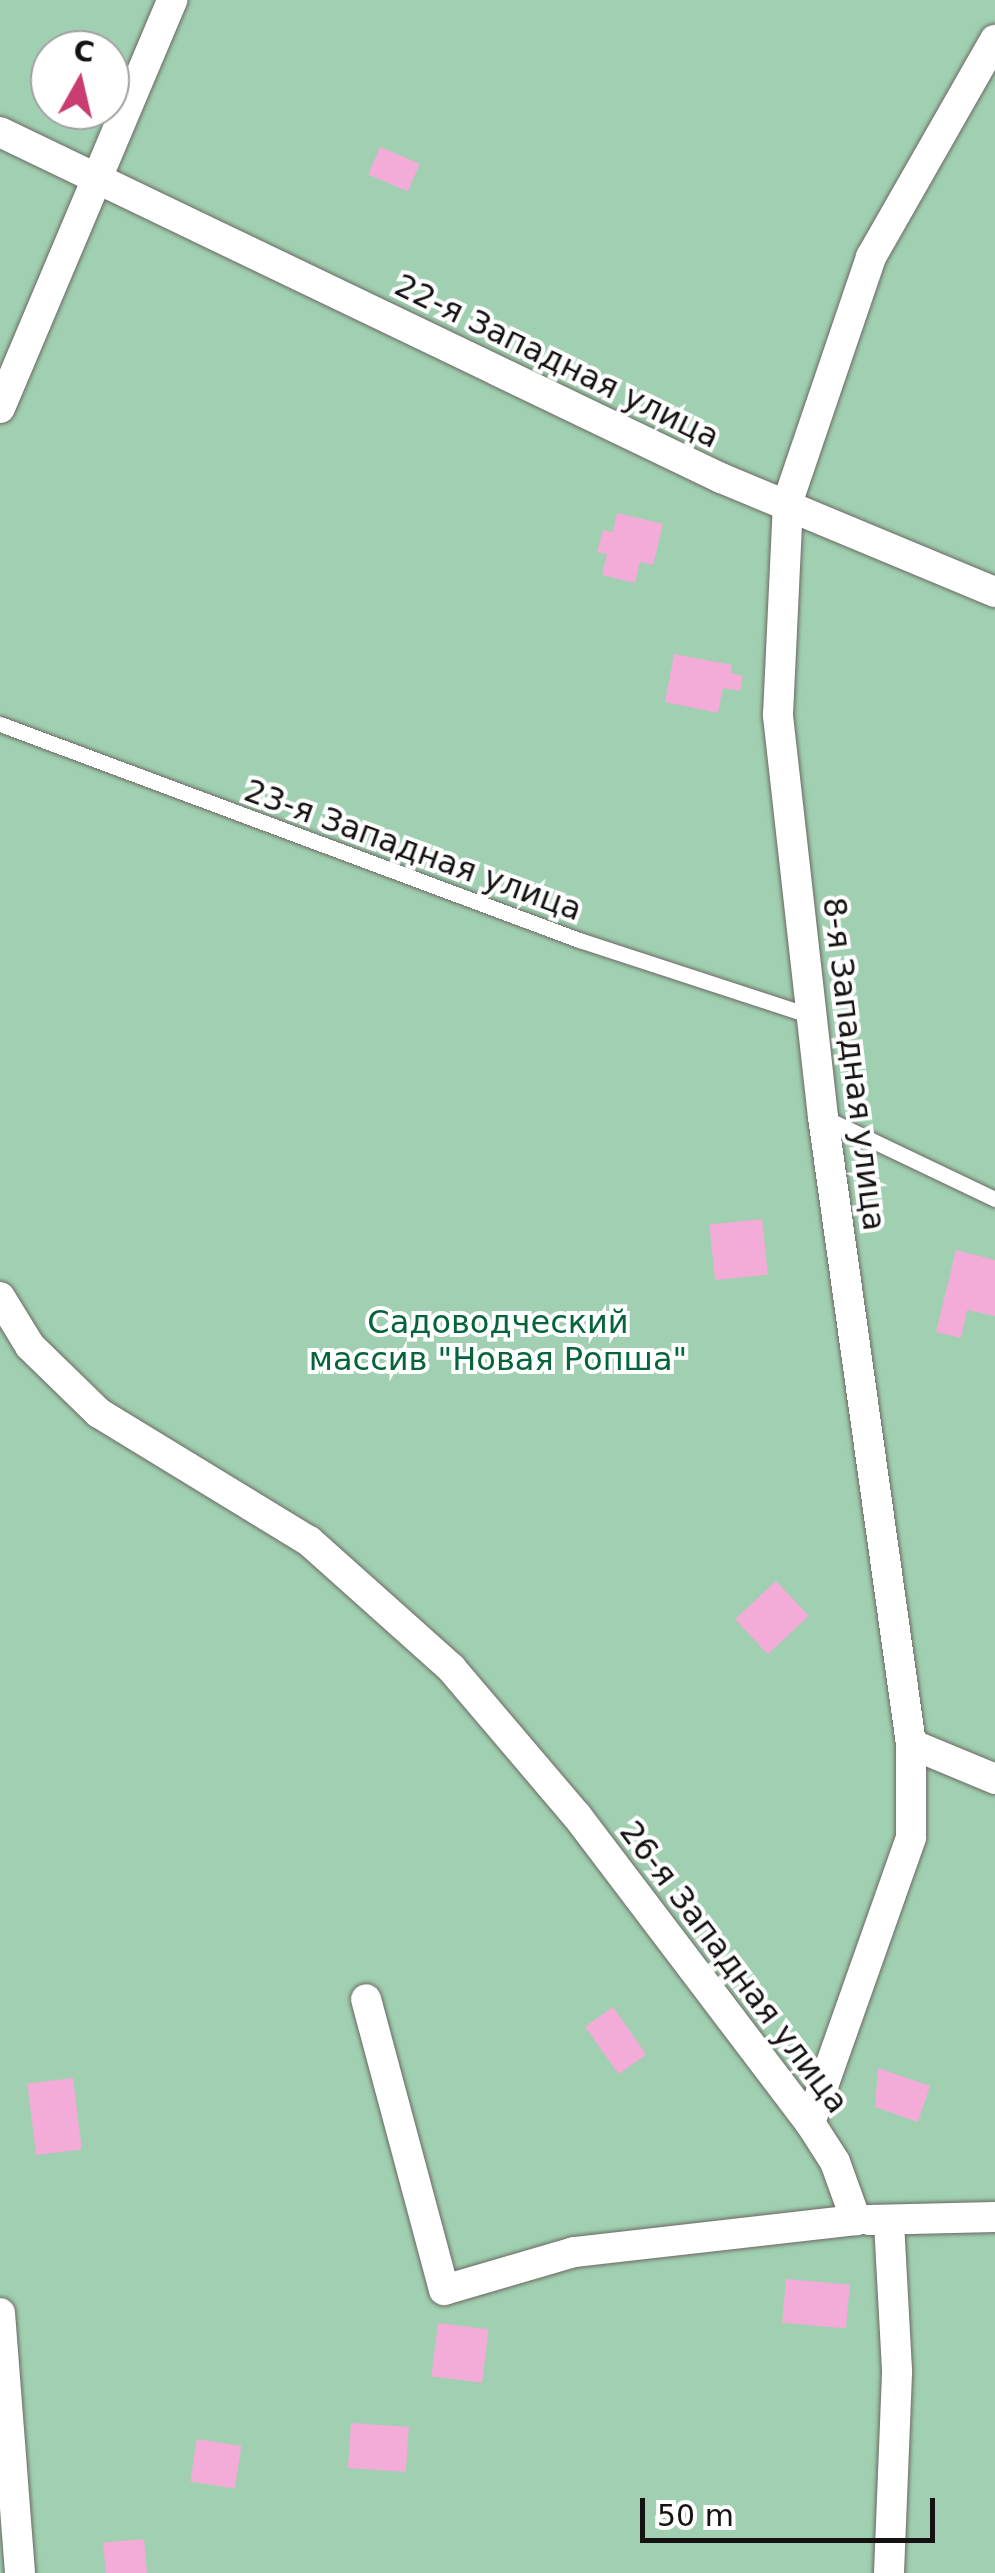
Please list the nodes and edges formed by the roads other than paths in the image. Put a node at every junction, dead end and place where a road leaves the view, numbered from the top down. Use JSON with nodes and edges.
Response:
{"nodes":[{"id":1,"x":172,"y":0,"type":"edge"},
{"id":2,"x":995,"y":40,"type":"edge"},
{"id":3,"x":0,"y":132,"type":"edge"},
{"id":4,"x":95,"y":178,"type":"junction"},
{"id":5,"x":0,"y":408,"type":"edge"},
{"id":6,"x":788,"y":501,"type":"junction"},
{"id":7,"x":995,"y":592,"type":"edge"},
{"id":8,"x":0,"y":724,"type":"edge"},
{"id":9,"x":812,"y":1016,"type":"junction"},
{"id":10,"x":823,"y":1117,"type":"junction"},
{"id":11,"x":995,"y":1199,"type":"edge"},
{"id":12,"x":0,"y":1298,"type":"edge"},
{"id":13,"x":911,"y":1744,"type":"junction"},
{"id":14,"x":995,"y":1779,"type":"edge"},
{"id":15,"x":366,"y":1999,"type":"dead end"},
{"id":16,"x":810,"y":2124,"type":"junction"},
{"id":17,"x":995,"y":2217,"type":"edge"},
{"id":18,"x":856,"y":2220,"type":"junction"},
{"id":19,"x":890,"y":2220,"type":"junction"},
{"id":20,"x":0,"y":2313,"type":"edge"},
{"id":21,"x":20,"y":2573,"type":"edge"},
{"id":22,"x":889,"y":2573,"type":"edge"}],
"edges":[{"from":1,"to":4,"type":"street"},
{"from":2,"to":6,"type":"street","name":"8-я Западная улица"},
{"from":3,"to":4,"type":"street","name":"22-я Западная улица"},
{"from":4,"to":5,"type":"street"},
{"from":4,"to":6,"type":"street","name":"22-я Западная улица"},
{"from":6,"to":7,"type":"street","name":"22-я Западная улица"},
{"from":6,"to":9,"type":"street","name":"8-я Западная улица"},
{"from":8,"to":9,"type":"lane","name":"23-я Западная улица"},
{"from":9,"to":10,"type":"street","name":"8-я Западная улица"},
{"from":10,"to":11,"type":"lane"},
{"from":10,"to":13,"type":"street","name":"8-я Западная улица"},
{"from":12,"to":16,"type":"street","name":"26-я Западная улица"},
{"from":13,"to":14,"type":"street"},
{"from":13,"to":16,"type":"street","name":"8-я Западная улица"},
{"from":15,"to":18,"type":"street"},
{"from":16,"to":18,"type":"street","name":"26-я Западная улица"},
{"from":17,"to":19,"type":"street"},
{"from":18,"to":19,"type":"street"},
{"from":19,"to":22,"type":"street"},
{"from":20,"to":21,"type":"street"}]}
